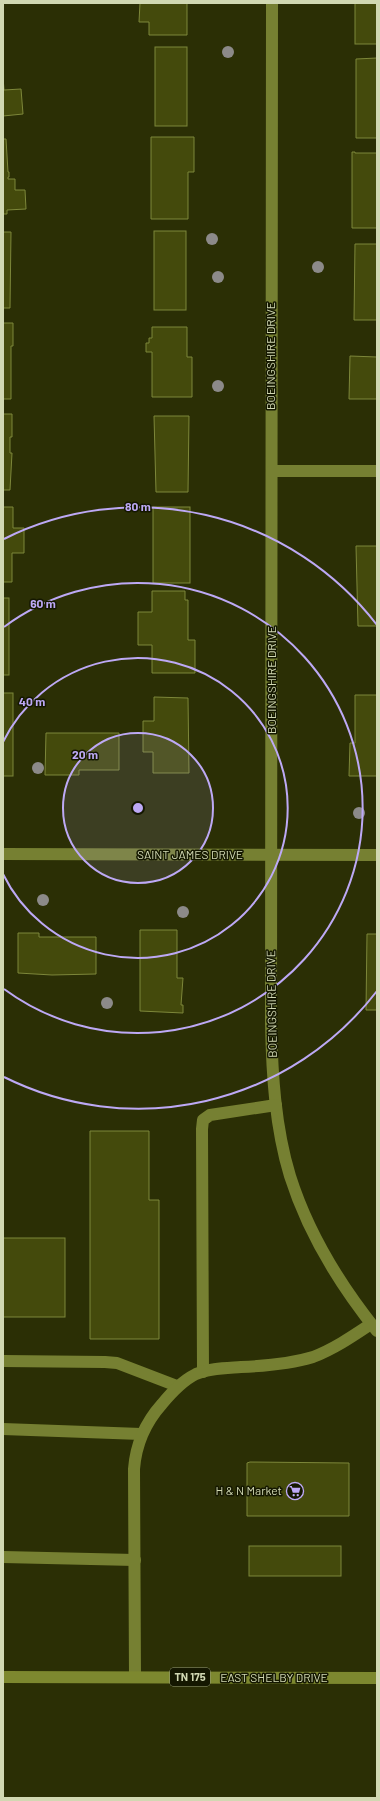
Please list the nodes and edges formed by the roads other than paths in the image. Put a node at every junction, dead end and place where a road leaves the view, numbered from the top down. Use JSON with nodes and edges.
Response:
{"nodes":[{"id":1,"x":272,"y":3,"type":"edge"},
{"id":2,"x":272,"y":471,"type":"junction"},
{"id":3,"x":377,"y":471,"type":"edge"},
{"id":4,"x":3,"y":854,"type":"edge"},
{"id":5,"x":272,"y":855,"type":"junction"},
{"id":6,"x":377,"y":855,"type":"edge"},
{"id":7,"x":276,"y":1105,"type":"junction"},
{"id":8,"x":374,"y":1328,"type":"edge"},
{"id":9,"x":3,"y":1360,"type":"edge"},
{"id":10,"x":204,"y":1372,"type":"junction"},
{"id":11,"x":177,"y":1386,"type":"junction"},
{"id":12,"x":3,"y":1429,"type":"edge"},
{"id":13,"x":141,"y":1434,"type":"junction"},
{"id":14,"x":3,"y":1557,"type":"edge"},
{"id":15,"x":135,"y":1560,"type":"junction"},
{"id":16,"x":3,"y":1677,"type":"edge"},
{"id":17,"x":135,"y":1677,"type":"junction"},
{"id":18,"x":377,"y":1678,"type":"edge"}],
"edges":[{"from":1,"to":2,"type":"street","name":"BOEINGSHIRE DRIVE"},
{"from":2,"to":3,"type":"street"},
{"from":2,"to":5,"type":"street","name":"BOEINGSHIRE DRIVE"},
{"from":4,"to":5,"type":"street","name":"SAINT JAMES DRIVE"},
{"from":5,"to":6,"type":"street","name":"SAINT JAMES DRIVE"},
{"from":5,"to":7,"type":"street","name":"BOEINGSHIRE DRIVE"},
{"from":7,"to":8,"type":"street","name":"BOEINGSHIRE DRIVE"},
{"from":7,"to":10,"type":"street"},
{"from":8,"to":10,"type":"street"},
{"from":9,"to":11,"type":"street"},
{"from":10,"to":11,"type":"street"},
{"from":11,"to":13,"type":"street"},
{"from":12,"to":13,"type":"street"},
{"from":13,"to":15,"type":"street"},
{"from":14,"to":15,"type":"street"},
{"from":15,"to":17,"type":"street"},
{"from":16,"to":17,"type":"main road","name":"EAST SHELBY DRIVE","number":"TN 175"},
{"from":17,"to":18,"type":"main road","name":"EAST SHELBY DRIVE","number":"TN 175"}]}
